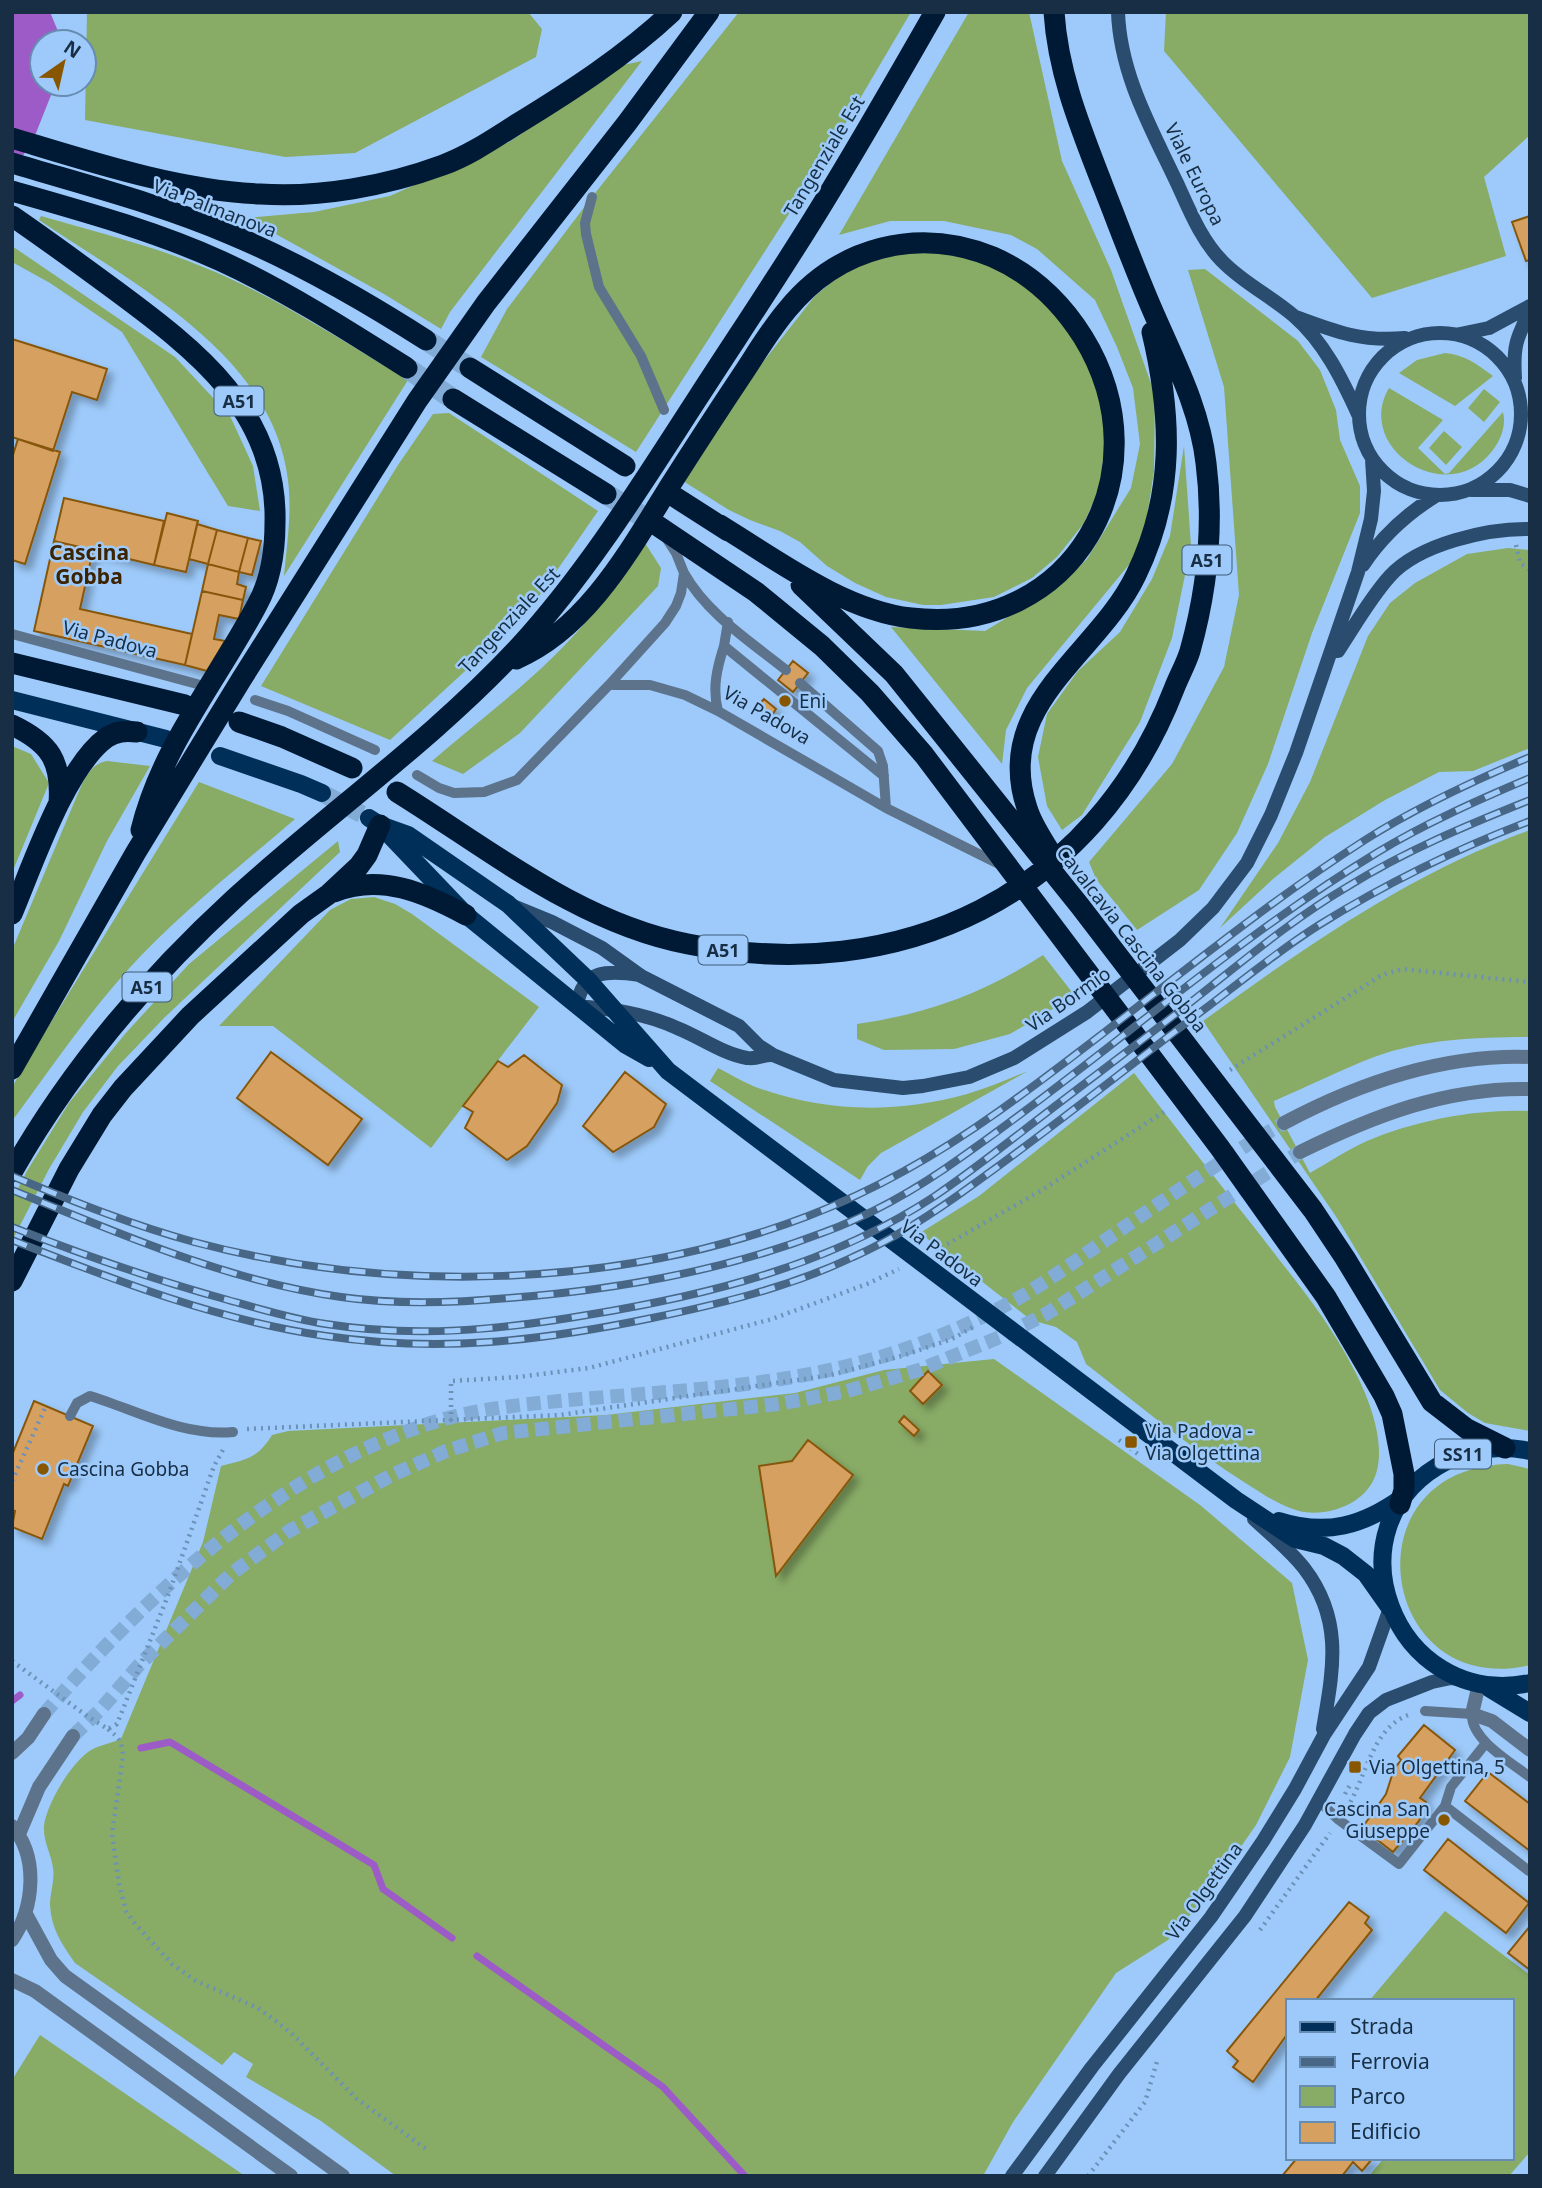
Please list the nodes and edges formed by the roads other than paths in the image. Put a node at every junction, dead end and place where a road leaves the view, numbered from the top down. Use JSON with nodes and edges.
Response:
{"nodes":[{"id":1,"x":672,"y":12,"type":"edge"},
{"id":2,"x":709,"y":12,"type":"edge"},
{"id":3,"x":935,"y":12,"type":"edge"},
{"id":4,"x":1054,"y":12,"type":"edge"},
{"id":5,"x":1118,"y":12,"type":"edge"},
{"id":6,"x":12,"y":138,"type":"edge"},
{"id":7,"x":21,"y":166,"type":"edge"},
{"id":8,"x":16,"y":192,"type":"edge"},
{"id":9,"x":592,"y":197,"type":"dead end"},
{"id":10,"x":12,"y":216,"type":"edge"},
{"id":11,"x":1138,"y":277,"type":"junction"},
{"id":12,"x":1530,"y":309,"type":"edge"},
{"id":13,"x":1294,"y":317,"type":"junction"},
{"id":14,"x":1459,"y":335,"type":"junction"},
{"id":15,"x":1410,"y":338,"type":"junction"},
{"id":16,"x":426,"y":340,"type":"tunnel mouth"},
{"id":17,"x":407,"y":368,"type":"tunnel mouth"},
{"id":18,"x":470,"y":368,"type":"tunnel mouth"},
{"id":19,"x":1515,"y":383,"type":"junction"},
{"id":20,"x":453,"y":399,"type":"tunnel mouth"},
{"id":21,"x":664,"y":410,"type":"dead end"},
{"id":22,"x":1358,"y":415,"type":"junction"},
{"id":23,"x":1518,"y":436,"type":"junction"},
{"id":24,"x":1530,"y":447,"type":"edge"},
{"id":25,"x":1372,"y":459,"type":"junction"},
{"id":26,"x":625,"y":466,"type":"dead end"},
{"id":27,"x":1470,"y":490,"type":"junction"},
{"id":28,"x":606,"y":494,"type":"tunnel mouth"},
{"id":29,"x":1437,"y":495,"type":"junction"},
{"id":30,"x":1530,"y":495,"type":"edge"},
{"id":31,"x":675,"y":497,"type":"dead end"},
{"id":32,"x":718,"y":524,"type":"junction"},
{"id":33,"x":658,"y":526,"type":"joint"},
{"id":34,"x":1530,"y":529,"type":"edge"},
{"id":35,"x":1358,"y":572,"type":"junction"},
{"id":36,"x":684,"y":573,"type":"junction"},
{"id":37,"x":728,"y":622,"type":"junction"},
{"id":38,"x":12,"y":634,"type":"edge"},
{"id":39,"x":724,"y":646,"type":"junction"},
{"id":40,"x":12,"y":663,"type":"edge"},
{"id":41,"x":500,"y":666,"type":"junction"},
{"id":42,"x":1327,"y":667,"type":"junction"},
{"id":43,"x":786,"y":670,"type":"dead end"},
{"id":44,"x":800,"y":683,"type":"dead end"},
{"id":45,"x":197,"y":684,"type":"dead end"},
{"id":46,"x":609,"y":685,"type":"junction"},
{"id":47,"x":12,"y":700,"type":"edge"},
{"id":48,"x":255,"y":700,"type":"dead end"},
{"id":49,"x":184,"y":705,"type":"dead end"},
{"id":50,"x":718,"y":711,"type":"junction"},
{"id":51,"x":239,"y":722,"type":"dead end"},
{"id":52,"x":12,"y":725,"type":"edge"},
{"id":53,"x":137,"y":732,"type":"junction"},
{"id":54,"x":166,"y":739,"type":"dead end"},
{"id":55,"x":375,"y":750,"type":"dead end"},
{"id":56,"x":220,"y":756,"type":"dead end"},
{"id":57,"x":352,"y":768,"type":"dead end"},
{"id":58,"x":417,"y":775,"type":"dead end"},
{"id":59,"x":884,"y":776,"type":"junction"},
{"id":60,"x":397,"y":792,"type":"dead end"},
{"id":61,"x":322,"y":793,"type":"tunnel mouth"},
{"id":62,"x":59,"y":803,"type":"junction"},
{"id":63,"x":886,"y":808,"type":"junction"},
{"id":64,"x":375,"y":822,"type":"junction"},
{"id":65,"x":135,"y":852,"type":"junction"},
{"id":66,"x":1008,"y":868,"type":"junction"},
{"id":67,"x":329,"y":894,"type":"junction"},
{"id":68,"x":509,"y":904,"type":"junction"},
{"id":69,"x":1080,"y":906,"type":"junction"},
{"id":70,"x":12,"y":914,"type":"edge"},
{"id":71,"x":466,"y":915,"type":"junction"},
{"id":72,"x":641,"y":976,"type":"junction"},
{"id":73,"x":588,"y":981,"type":"junction"},
{"id":74,"x":577,"y":1006,"type":"junction"},
{"id":75,"x":612,"y":1009,"type":"junction"},
{"id":76,"x":774,"y":1055,"type":"junction"},
{"id":77,"x":1530,"y":1057,"type":"edge"},
{"id":78,"x":662,"y":1065,"type":"junction"},
{"id":79,"x":12,"y":1069,"type":"edge"},
{"id":80,"x":1530,"y":1090,"type":"edge"},
{"id":81,"x":1284,"y":1123,"type":"tunnel mouth"},
{"id":82,"x":1300,"y":1152,"type":"tunnel mouth"},
{"id":83,"x":12,"y":1172,"type":"edge"},
{"id":84,"x":12,"y":1281,"type":"edge"},
{"id":85,"x":70,"y":1416,"type":"dead end"},
{"id":86,"x":233,"y":1432,"type":"road end"},
{"id":87,"x":1505,"y":1448,"type":"junction"},
{"id":88,"x":1530,"y":1451,"type":"edge"},
{"id":89,"x":1404,"y":1498,"type":"junction"},
{"id":90,"x":1236,"y":1500,"type":"junction"},
{"id":91,"x":1259,"y":1514,"type":"junction"},
{"id":92,"x":1390,"y":1608,"type":"junction"},
{"id":93,"x":1470,"y":1682,"type":"junction"},
{"id":94,"x":1530,"y":1683,"type":"edge"},
{"id":95,"x":1425,"y":1712,"type":"dead end"},
{"id":96,"x":1530,"y":1713,"type":"edge"},
{"id":97,"x":44,"y":1714,"type":"tunnel mouth"},
{"id":98,"x":1472,"y":1714,"type":"junction"},
{"id":99,"x":73,"y":1737,"type":"tunnel mouth"},
{"id":100,"x":1322,"y":1739,"type":"junction"},
{"id":101,"x":1486,"y":1743,"type":"junction"},
{"id":102,"x":1530,"y":1750,"type":"edge"},
{"id":103,"x":12,"y":1753,"type":"edge"},
{"id":104,"x":1530,"y":1777,"type":"edge"},
{"id":105,"x":1319,"y":1801,"type":"junction"},
{"id":106,"x":1445,"y":1806,"type":"junction"},
{"id":107,"x":16,"y":1830,"type":"edge"},
{"id":108,"x":1529,"y":1871,"type":"edge"},
{"id":109,"x":26,"y":1914,"type":"junction"},
{"id":110,"x":12,"y":1940,"type":"edge"},
{"id":111,"x":12,"y":1980,"type":"edge"},
{"id":112,"x":291,"y":2176,"type":"edge"},
{"id":113,"x":343,"y":2176,"type":"edge"},
{"id":114,"x":1012,"y":2176,"type":"edge"},
{"id":115,"x":1045,"y":2176,"type":"edge"}],
"edges":[{"from":1,"to":6,"type":"highway"},
{"from":2,"to":65,"type":"highway"},
{"from":3,"to":41,"type":"highway","name":"Tangenziale Est","number":"A51"},
{"from":4,"to":11,"type":"highway","number":"A51"},
{"from":5,"to":13,"type":"main road","name":"Viale Europa"},
{"from":7,"to":16,"type":"highway","name":"Via Palmanova"},
{"from":8,"to":17,"type":"highway"},
{"from":9,"to":21,"type":"lane"},
{"from":10,"to":65,"type":"highway","number":"A51"},
{"from":11,"to":60,"type":"highway","number":"A51"},
{"from":11,"to":69,"type":"highway"},
{"from":12,"to":14,"type":"main road"},
{"from":12,"to":19,"type":"main road"},
{"from":13,"to":15,"type":"main road","name":"Viale Europa"},
{"from":13,"to":22,"type":"main road","name":"Viale Europa"},
{"from":14,"to":15,"type":"main road"},
{"from":14,"to":19,"type":"main road"},
{"from":15,"to":22,"type":"main road"},
{"from":18,"to":26,"type":"highway"},
{"from":19,"to":23,"type":"main road"},
{"from":20,"to":28,"type":"highway"},
{"from":22,"to":25,"type":"main road"},
{"from":23,"to":24,"type":"main road"},
{"from":23,"to":27,"type":"main road"},
{"from":25,"to":29,"type":"main road"},
{"from":25,"to":35,"type":"main road","name":"Via Bormio"},
{"from":27,"to":29,"type":"main road"},
{"from":27,"to":30,"type":"main road"},
{"from":29,"to":35,"type":"main road","name":"Via Bormio"},
{"from":31,"to":32,"type":"highway","name":"Cavalcavia Cascina Gobba"},
{"from":32,"to":41,"type":"highway"},
{"from":32,"to":69,"type":"highway","name":"Cavalcavia Cascina Gobba"},
{"from":33,"to":36,"type":"lane"},
{"from":33,"to":66,"type":"highway"},
{"from":34,"to":42,"type":"main road"},
{"from":35,"to":42,"type":"main road","name":"Via Bormio"},
{"from":36,"to":37,"type":"lane"},
{"from":36,"to":46,"type":"lane"},
{"from":37,"to":39,"type":"lane"},
{"from":37,"to":43,"type":"lane"},
{"from":38,"to":45,"type":"lane","name":"Via Padova"},
{"from":39,"to":50,"type":"lane"},
{"from":39,"to":59,"type":"lane"},
{"from":40,"to":49,"type":"highway"},
{"from":41,"to":83,"type":"highway","name":"Tangenziale Est","number":"A51"},
{"from":42,"to":76,"type":"main road","name":"Via Bormio"},
{"from":44,"to":59,"type":"lane"},
{"from":46,"to":50,"type":"lane","name":"Via Padova"},
{"from":46,"to":58,"type":"lane"},
{"from":47,"to":53,"type":"main road"},
{"from":48,"to":55,"type":"lane"},
{"from":50,"to":63,"type":"lane","name":"Via Padova"},
{"from":51,"to":57,"type":"highway"},
{"from":52,"to":62,"type":"highway"},
{"from":53,"to":54,"type":"main road"},
{"from":53,"to":62,"type":"highway"},
{"from":56,"to":61,"type":"main road"},
{"from":59,"to":63,"type":"lane"},
{"from":62,"to":70,"type":"highway"},
{"from":63,"to":66,"type":"lane","name":"Via Padova"},
{"from":64,"to":67,"type":"highway"},
{"from":64,"to":68,"type":"main road","name":"Via Padova"},
{"from":64,"to":71,"type":"main road"},
{"from":65,"to":79,"type":"highway"},
{"from":66,"to":89,"type":"highway"},
{"from":67,"to":71,"type":"highway"},
{"from":67,"to":84,"type":"highway"},
{"from":68,"to":72,"type":"main road","name":"Via Bormio"},
{"from":68,"to":73,"type":"main road","name":"Via Padova"},
{"from":69,"to":87,"type":"highway","name":"Cavalcavia Cascina Gobba"},
{"from":71,"to":74,"type":"main road"},
{"from":72,"to":73,"type":"main road"},
{"from":72,"to":76,"type":"main road","name":"Via Bormio"},
{"from":73,"to":74,"type":"main road"},
{"from":73,"to":75,"type":"main road","name":"Via Padova"},
{"from":74,"to":75,"type":"main road"},
{"from":74,"to":78,"type":"main road"},
{"from":75,"to":76,"type":"main road","name":"Via Bormio"},
{"from":75,"to":78,"type":"main road","name":"Via Padova"},
{"from":77,"to":81,"type":"street"},
{"from":78,"to":90,"type":"main road","name":"Via Padova"},
{"from":80,"to":82,"type":"street"},
{"from":85,"to":86,"type":"lane"},
{"from":87,"to":88,"type":"main road","number":"SS11"},
{"from":87,"to":89,"type":"main road","number":"SS11"},
{"from":89,"to":91,"type":"main road","name":"Via Padova"},
{"from":89,"to":92,"type":"main road","number":"SS11"},
{"from":90,"to":91,"type":"main road","name":"Via Padova"},
{"from":90,"to":100,"type":"main road"},
{"from":91,"to":92,"type":"main road","name":"Via Padova"},
{"from":92,"to":93,"type":"main road","number":"SS11"},
{"from":92,"to":100,"type":"main road","name":"Via Olgettina"},
{"from":93,"to":94,"type":"main road","number":"SS11"},
{"from":93,"to":96,"type":"main road","number":"SS11"},
{"from":93,"to":98,"type":"street"},
{"from":93,"to":105,"type":"main road"},
{"from":95,"to":98,"type":"lane"},
{"from":97,"to":103,"type":"street"},
{"from":98,"to":101,"type":"lane"},
{"from":98,"to":102,"type":"street"},
{"from":99,"to":107,"type":"street"},
{"from":100,"to":114,"type":"main road","name":"Via Olgettina"},
{"from":101,"to":104,"type":"lane"},
{"from":101,"to":106,"type":"lane"},
{"from":105,"to":106,"type":"lane"},
{"from":105,"to":115,"type":"main road"},
{"from":106,"to":108,"type":"lane"},
{"from":107,"to":109,"type":"street"},
{"from":109,"to":110,"type":"street"},
{"from":109,"to":113,"type":"street"},
{"from":111,"to":112,"type":"street"}]}
